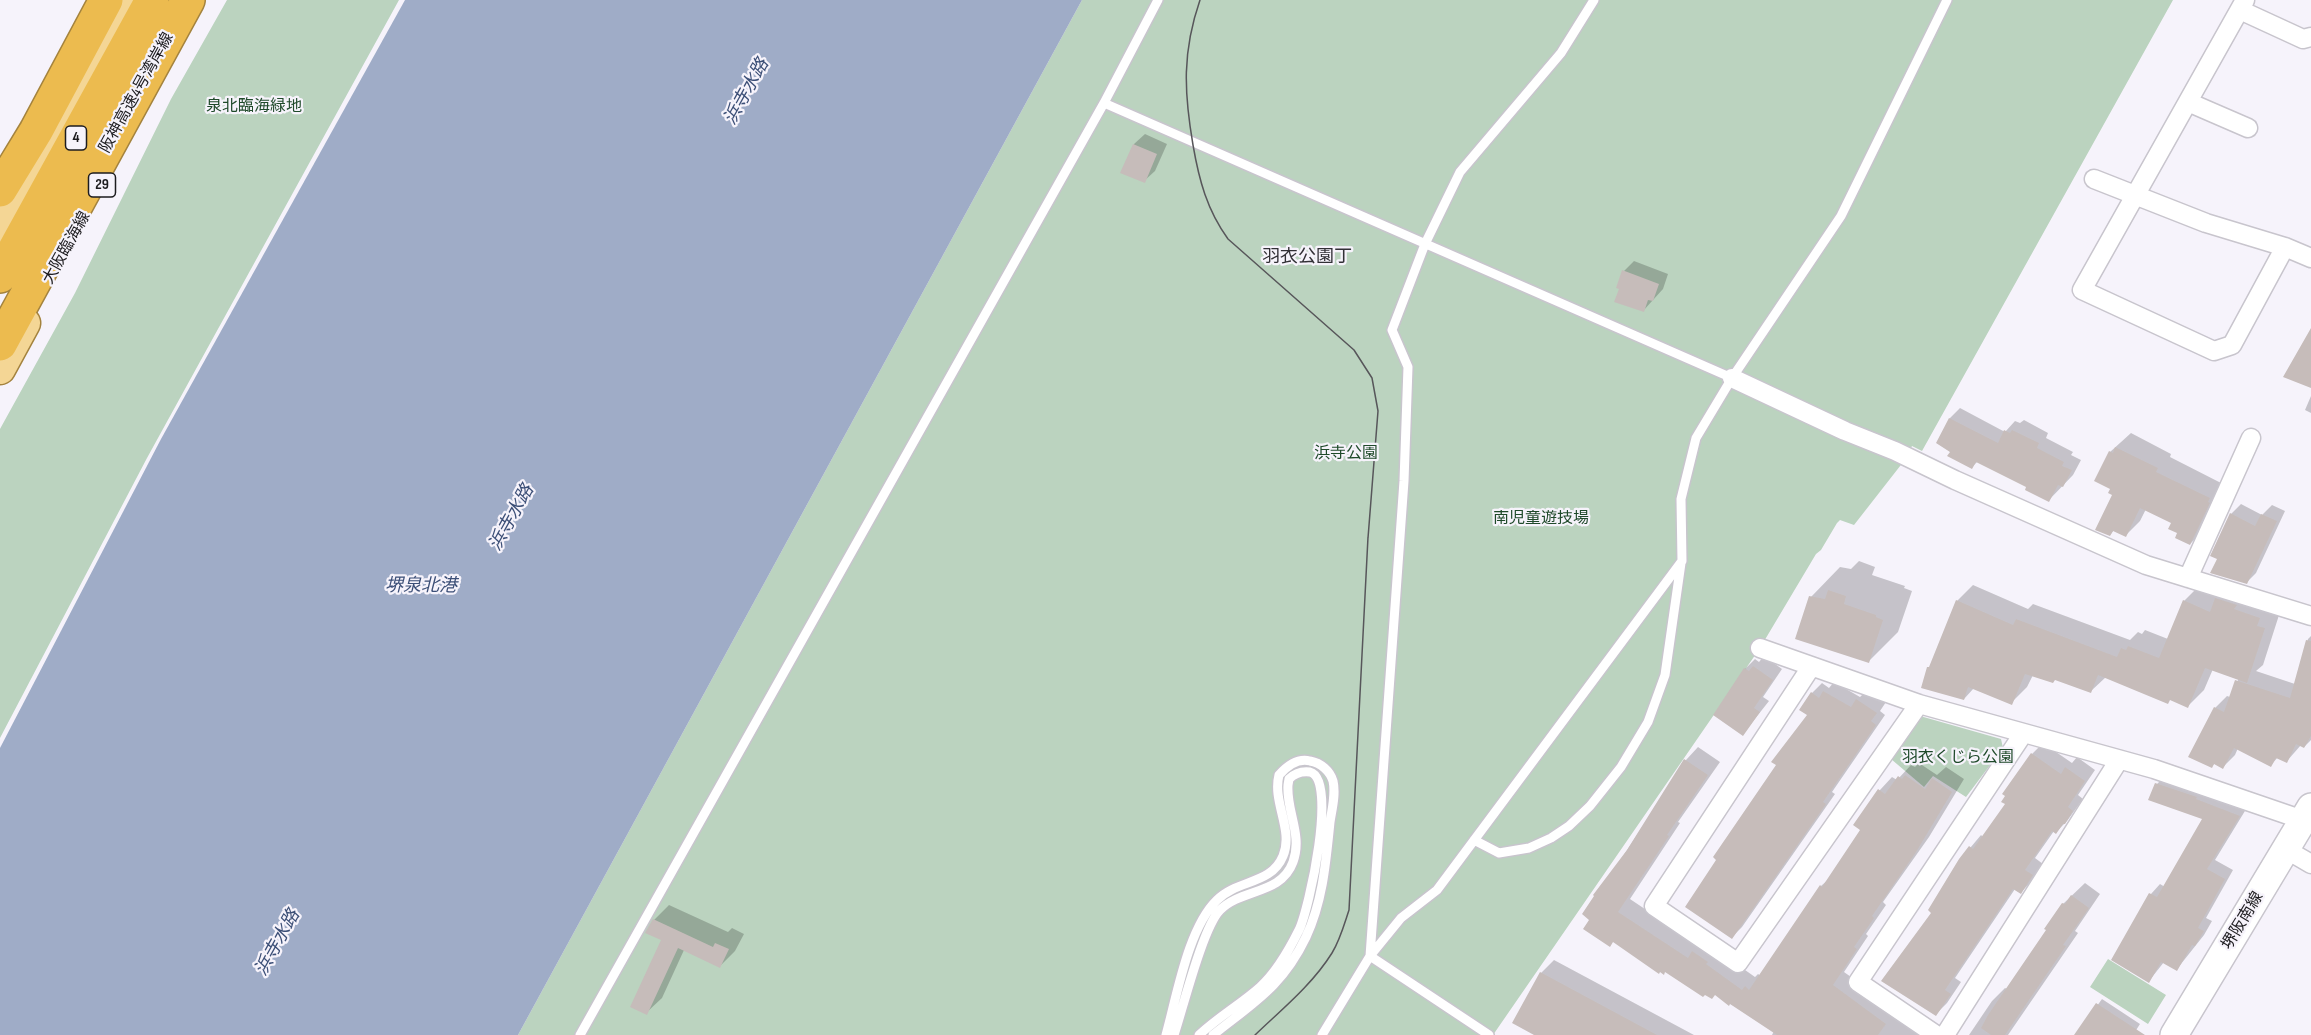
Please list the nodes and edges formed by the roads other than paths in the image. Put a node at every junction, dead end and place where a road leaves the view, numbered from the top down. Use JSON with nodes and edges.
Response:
{"nodes":[{"id":1,"x":106,"y":0,"type":"edge"},
{"id":2,"x":128,"y":0,"type":"edge"},
{"id":3,"x":152,"y":0,"type":"edge"},
{"id":4,"x":188,"y":0,"type":"edge"},
{"id":5,"x":204,"y":0,"type":"edge"},
{"id":6,"x":1158,"y":0,"type":"edge"},
{"id":7,"x":1594,"y":0,"type":"edge"},
{"id":8,"x":1947,"y":0,"type":"edge"},
{"id":9,"x":2242,"y":5,"type":"edge"},
{"id":10,"x":2311,"y":37,"type":"edge"},
{"id":11,"x":2188,"y":102,"type":"junction"},
{"id":12,"x":1104,"y":103,"type":"junction"},
{"id":13,"x":2248,"y":128,"type":"dead end"},
{"id":14,"x":2094,"y":179,"type":"dead end"},
{"id":15,"x":0,"y":190,"type":"edge"},
{"id":16,"x":2134,"y":195,"type":"junction"},
{"id":17,"x":0,"y":233,"type":"edge"},
{"id":18,"x":1425,"y":244,"type":"junction"},
{"id":19,"x":2285,"y":247,"type":"junction"},
{"id":20,"x":2311,"y":258,"type":"edge"},
{"id":21,"x":0,"y":276,"type":"edge"},
{"id":22,"x":0,"y":344,"type":"edge"},
{"id":23,"x":0,"y":369,"type":"edge"},
{"id":24,"x":1732,"y":378,"type":"junction"},
{"id":25,"x":2251,"y":438,"type":"dead end"},
{"id":26,"x":1682,"y":561,"type":"junction"},
{"id":27,"x":2187,"y":578,"type":"junction"},
{"id":28,"x":2311,"y":616,"type":"edge"},
{"id":29,"x":1760,"y":648,"type":"dead end"},
{"id":30,"x":1810,"y":667,"type":"junction"},
{"id":31,"x":1919,"y":704,"type":"junction"},
{"id":32,"x":2023,"y":734,"type":"junction"},
{"id":33,"x":2119,"y":760,"type":"junction"},
{"id":34,"x":2307,"y":813,"type":"edge"},
{"id":35,"x":1474,"y":840,"type":"junction"},
{"id":36,"x":2287,"y":850,"type":"junction"},
{"id":37,"x":2311,"y":864,"type":"edge"},
{"id":38,"x":1370,"y":956,"type":"junction"},
{"id":39,"x":580,"y":1035,"type":"edge"},
{"id":40,"x":1166,"y":1035,"type":"edge"},
{"id":41,"x":1174,"y":1035,"type":"edge"},
{"id":42,"x":1199,"y":1035,"type":"edge"},
{"id":43,"x":1213,"y":1035,"type":"edge"},
{"id":44,"x":1322,"y":1035,"type":"edge"},
{"id":45,"x":1489,"y":1035,"type":"edge"},
{"id":46,"x":1936,"y":1035,"type":"edge"},
{"id":47,"x":1945,"y":1035,"type":"edge"},
{"id":48,"x":2174,"y":1035,"type":"edge"}],
"edges":[{"from":1,"to":15,"type":"highway","number":"4"},
{"from":2,"to":17,"type":"main road"},
{"from":3,"to":21,"type":"highway","name":"阪神高速4号湾岸線","number":"4"},
{"from":4,"to":22,"type":"highway","name":"阪神高速4号湾岸線","number":"4"},
{"from":5,"to":23,"type":"main road","name":"大阪臨海線","number":"29"},
{"from":6,"to":12,"type":"lane"},
{"from":7,"to":18,"type":"lane"},
{"from":8,"to":24,"type":"lane"},
{"from":9,"to":10,"type":"street"},
{"from":9,"to":11,"type":"street"},
{"from":11,"to":13,"type":"street"},
{"from":11,"to":16,"type":"street"},
{"from":12,"to":18,"type":"lane"},
{"from":12,"to":39,"type":"lane"},
{"from":14,"to":16,"type":"street"},
{"from":16,"to":19,"type":"street"},
{"from":16,"to":19,"type":"street"},
{"from":18,"to":24,"type":"lane"},
{"from":18,"to":38,"type":"lane"},
{"from":19,"to":20,"type":"street"},
{"from":24,"to":26,"type":"lane"},
{"from":24,"to":27,"type":"street"},
{"from":25,"to":27,"type":"street"},
{"from":26,"to":35,"type":"lane"},
{"from":26,"to":35,"type":"lane"},
{"from":27,"to":28,"type":"street"},
{"from":29,"to":30,"type":"street"},
{"from":30,"to":31,"type":"street"},
{"from":30,"to":31,"type":"street"},
{"from":31,"to":32,"type":"street"},
{"from":32,"to":33,"type":"street"},
{"from":32,"to":46,"type":"street"},
{"from":33,"to":34,"type":"street"},
{"from":33,"to":47,"type":"street"},
{"from":34,"to":36,"type":"main road","name":"堺阪南線"},
{"from":35,"to":38,"type":"lane"},
{"from":36,"to":37,"type":"street"},
{"from":36,"to":48,"type":"main road","name":"堺阪南線"},
{"from":38,"to":44,"type":"lane"},
{"from":38,"to":45,"type":"lane"},
{"from":40,"to":43,"type":"lane"},
{"from":41,"to":42,"type":"lane"}]}
